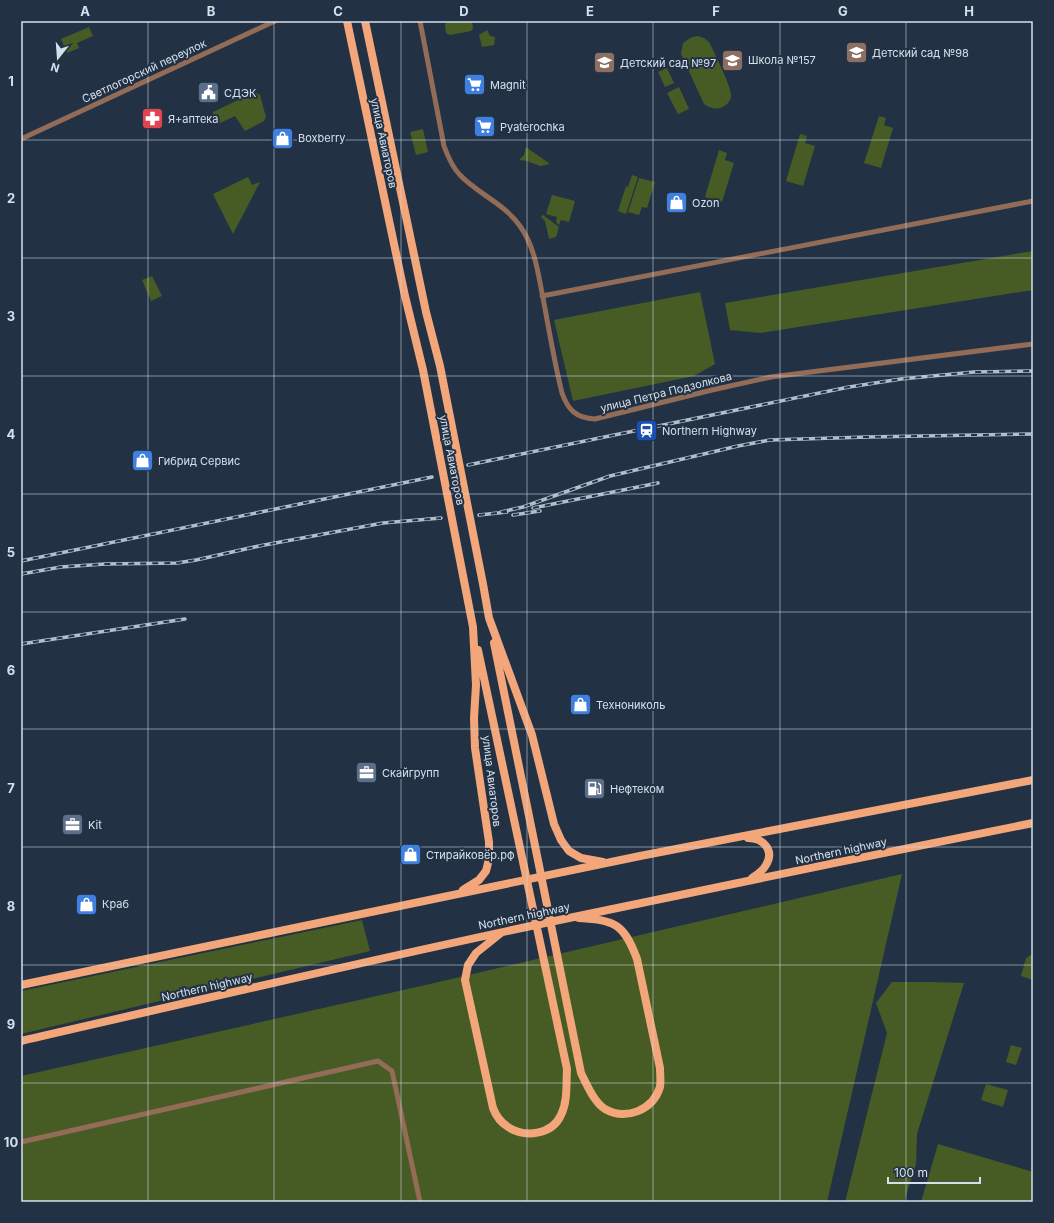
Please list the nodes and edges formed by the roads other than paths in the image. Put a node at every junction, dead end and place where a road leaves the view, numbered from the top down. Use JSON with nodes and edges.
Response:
{"nodes":[{"id":1,"x":275,"y":21,"type":"edge"},
{"id":2,"x":347,"y":21,"type":"edge"},
{"id":3,"x":365,"y":21,"type":"edge"},
{"id":4,"x":420,"y":21,"type":"edge"},
{"id":5,"x":21,"y":139,"type":"edge"},
{"id":6,"x":1033,"y":200,"type":"edge"},
{"id":7,"x":542,"y":296,"type":"junction"},
{"id":8,"x":1033,"y":344,"type":"edge"},
{"id":9,"x":489,"y":618,"type":"junction"},
{"id":10,"x":473,"y":627,"type":"junction"},
{"id":11,"x":1033,"y":780,"type":"edge"},
{"id":12,"x":1033,"y":823,"type":"edge"},
{"id":13,"x":740,"y":837,"type":"junction"},
{"id":14,"x":605,"y":863,"type":"junction"},
{"id":15,"x":750,"y":880,"type":"junction"},
{"id":16,"x":457,"y":893,"type":"junction"},
{"id":17,"x":568,"y":918,"type":"junction"},
{"id":18,"x":504,"y":932,"type":"junction"},
{"id":19,"x":21,"y":985,"type":"edge"},
{"id":20,"x":21,"y":1041,"type":"edge"},
{"id":21,"x":21,"y":1142,"type":"edge"},
{"id":22,"x":420,"y":1202,"type":"edge"}],
"edges":[{"from":1,"to":5,"type":"street","name":"Светлогорский переулок"},
{"from":2,"to":10,"type":"main road","name":"улица Авиаторов"},
{"from":3,"to":9,"type":"main road","name":"улица Авиаторов"},
{"from":4,"to":7,"type":"street","name":"улица Петра Подзолкова"},
{"from":6,"to":7,"type":"street"},
{"from":7,"to":8,"type":"street","name":"улица Петра Подзолкова"},
{"from":9,"to":14,"type":"main road","name":"улица Авиаторов"},
{"from":9,"to":17,"type":"main road"},
{"from":10,"to":16,"type":"main road","name":"улица Авиаторов"},
{"from":10,"to":18,"type":"main road"},
{"from":11,"to":13,"type":"main road"},
{"from":12,"to":15,"type":"main road","name":"Northern highway"},
{"from":13,"to":14,"type":"main road"},
{"from":13,"to":15,"type":"main road"},
{"from":14,"to":16,"type":"main road"},
{"from":15,"to":17,"type":"main road","name":"Northern highway"},
{"from":16,"to":19,"type":"main road"},
{"from":17,"to":18,"type":"main road","name":"Northern highway"},
{"from":18,"to":20,"type":"main road","name":"Northern highway"},
{"from":21,"to":22,"type":"street"}]}
